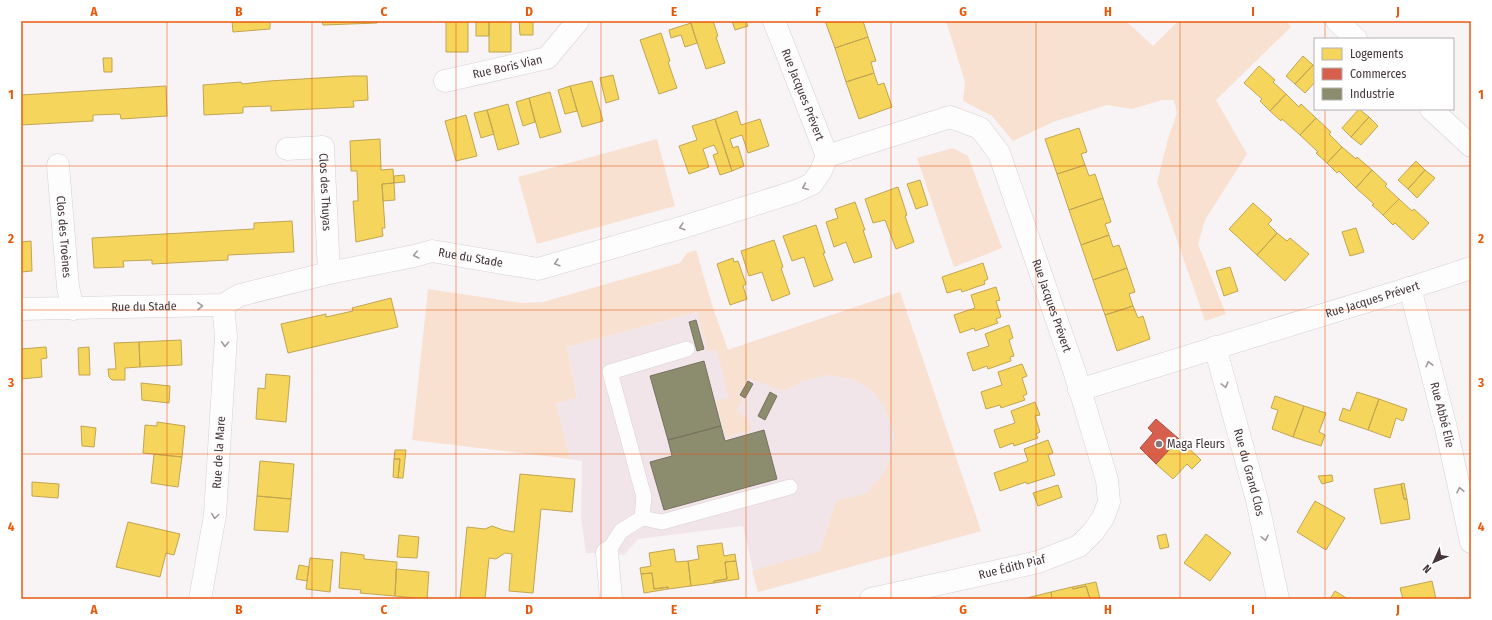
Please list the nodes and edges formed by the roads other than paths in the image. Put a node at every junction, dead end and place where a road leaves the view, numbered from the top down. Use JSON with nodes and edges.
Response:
{"nodes":[{"id":1,"x":578,"y":21,"type":"edge"},
{"id":2,"x":774,"y":21,"type":"edge"},
{"id":3,"x":1337,"y":21,"type":"edge"},
{"id":4,"x":1355,"y":38,"type":"edge"},
{"id":5,"x":445,"y":81,"type":"dead end"},
{"id":6,"x":1432,"y":110,"type":"edge"},
{"id":7,"x":1471,"y":146,"type":"edge"},
{"id":8,"x":287,"y":149,"type":"dead end"},
{"id":9,"x":827,"y":156,"type":"junction"},
{"id":10,"x":58,"y":165,"type":"dead end"},
{"id":11,"x":1471,"y":268,"type":"edge"},
{"id":12,"x":330,"y":272,"type":"junction"},
{"id":13,"x":1410,"y":288,"type":"junction"},
{"id":14,"x":223,"y":306,"type":"junction"},
{"id":15,"x":21,"y":309,"type":"edge"},
{"id":16,"x":73,"y":309,"type":"junction"},
{"id":17,"x":1215,"y":347,"type":"junction"},
{"id":18,"x":687,"y":349,"type":"dead end"},
{"id":19,"x":1079,"y":390,"type":"junction"},
{"id":20,"x":790,"y":487,"type":"dead end"},
{"id":21,"x":642,"y":518,"type":"junction"},
{"id":22,"x":1471,"y":542,"type":"edge"},
{"id":23,"x":607,"y":553,"type":"joint"},
{"id":24,"x":200,"y":599,"type":"edge"},
{"id":25,"x":611,"y":599,"type":"edge"},
{"id":26,"x":871,"y":599,"type":"edge"},
{"id":27,"x":1278,"y":599,"type":"edge"}],
"edges":[{"from":1,"to":5,"type":"street","name":"Rue Boris Vian"},
{"from":2,"to":9,"type":"street","name":"Rue Jacques Prévert"},
{"from":3,"to":4,"type":"street"},
{"from":6,"to":7,"type":"street"},
{"from":8,"to":12,"type":"street","name":"Clos des Thuyas"},
{"from":9,"to":12,"type":"street","name":"Rue du Stade","one_way":true},
{"from":9,"to":19,"type":"street","name":"Rue Jacques Prévert"},
{"from":10,"to":16,"type":"street","name":"Clos des Troènes"},
{"from":11,"to":13,"type":"street","name":"Rue Jacques Prévert"},
{"from":12,"to":14,"type":"street","name":"Rue du Stade"},
{"from":13,"to":17,"type":"street","name":"Rue Jacques Prévert"},
{"from":22,"to":13,"type":"street","name":"Rue Abbé Elie","one_way":true},
{"from":16,"to":14,"type":"street","name":"Rue du Stade","one_way":true},
{"from":14,"to":24,"type":"street","name":"Rue de la Mare","one_way":true},
{"from":15,"to":16,"type":"street","name":"Rue du Stade"},
{"from":17,"to":19,"type":"street","name":"Rue Jacques Prévert"},
{"from":17,"to":27,"type":"street","name":"Rue du Grand Clos","one_way":true},
{"from":18,"to":21,"type":"lane"},
{"from":19,"to":26,"type":"street","name":"Rue Édith Piaf"},
{"from":20,"to":21,"type":"lane"},
{"from":21,"to":23,"type":"lane"},
{"from":23,"to":25,"type":"street"}]}
